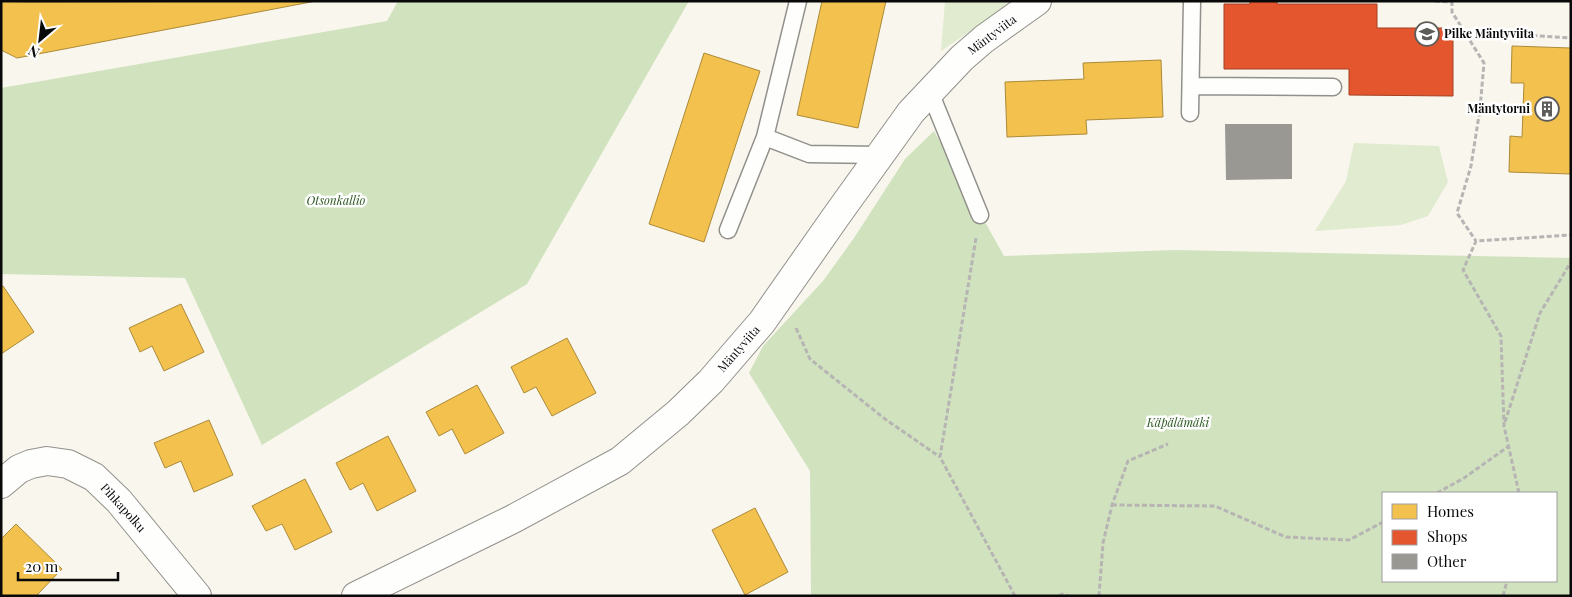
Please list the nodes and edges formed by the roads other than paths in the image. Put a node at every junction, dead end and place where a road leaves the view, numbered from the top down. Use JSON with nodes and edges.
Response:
{"nodes":[{"id":1,"x":798,"y":1,"type":"edge"},
{"id":2,"x":1037,"y":1,"type":"edge"},
{"id":3,"x":1192,"y":1,"type":"edge"},
{"id":4,"x":1191,"y":86,"type":"junction"},
{"id":5,"x":1333,"y":87,"type":"dead end"},
{"id":6,"x":930,"y":92,"type":"junction"},
{"id":7,"x":1190,"y":113,"type":"dead end"},
{"id":8,"x":765,"y":137,"type":"junction"},
{"id":9,"x":880,"y":155,"type":"junction"},
{"id":10,"x":980,"y":215,"type":"road end"},
{"id":11,"x":728,"y":230,"type":"dead end"},
{"id":12,"x":1,"y":484,"type":"edge"},
{"id":13,"x":196,"y":596,"type":"edge"},
{"id":14,"x":356,"y":596,"type":"edge"}],
"edges":[{"from":1,"to":8,"type":"lane"},
{"from":2,"to":6,"type":"street","name":"Mäntyviita"},
{"from":3,"to":4,"type":"lane"},
{"from":4,"to":5,"type":"lane"},
{"from":4,"to":7,"type":"lane"},
{"from":6,"to":9,"type":"street","name":"Mäntyviita"},
{"from":6,"to":10,"type":"lane"},
{"from":8,"to":9,"type":"lane"},
{"from":8,"to":11,"type":"lane"},
{"from":9,"to":14,"type":"street","name":"Mäntyviita"},
{"from":12,"to":13,"type":"street","name":"Pihkapolku"}]}
